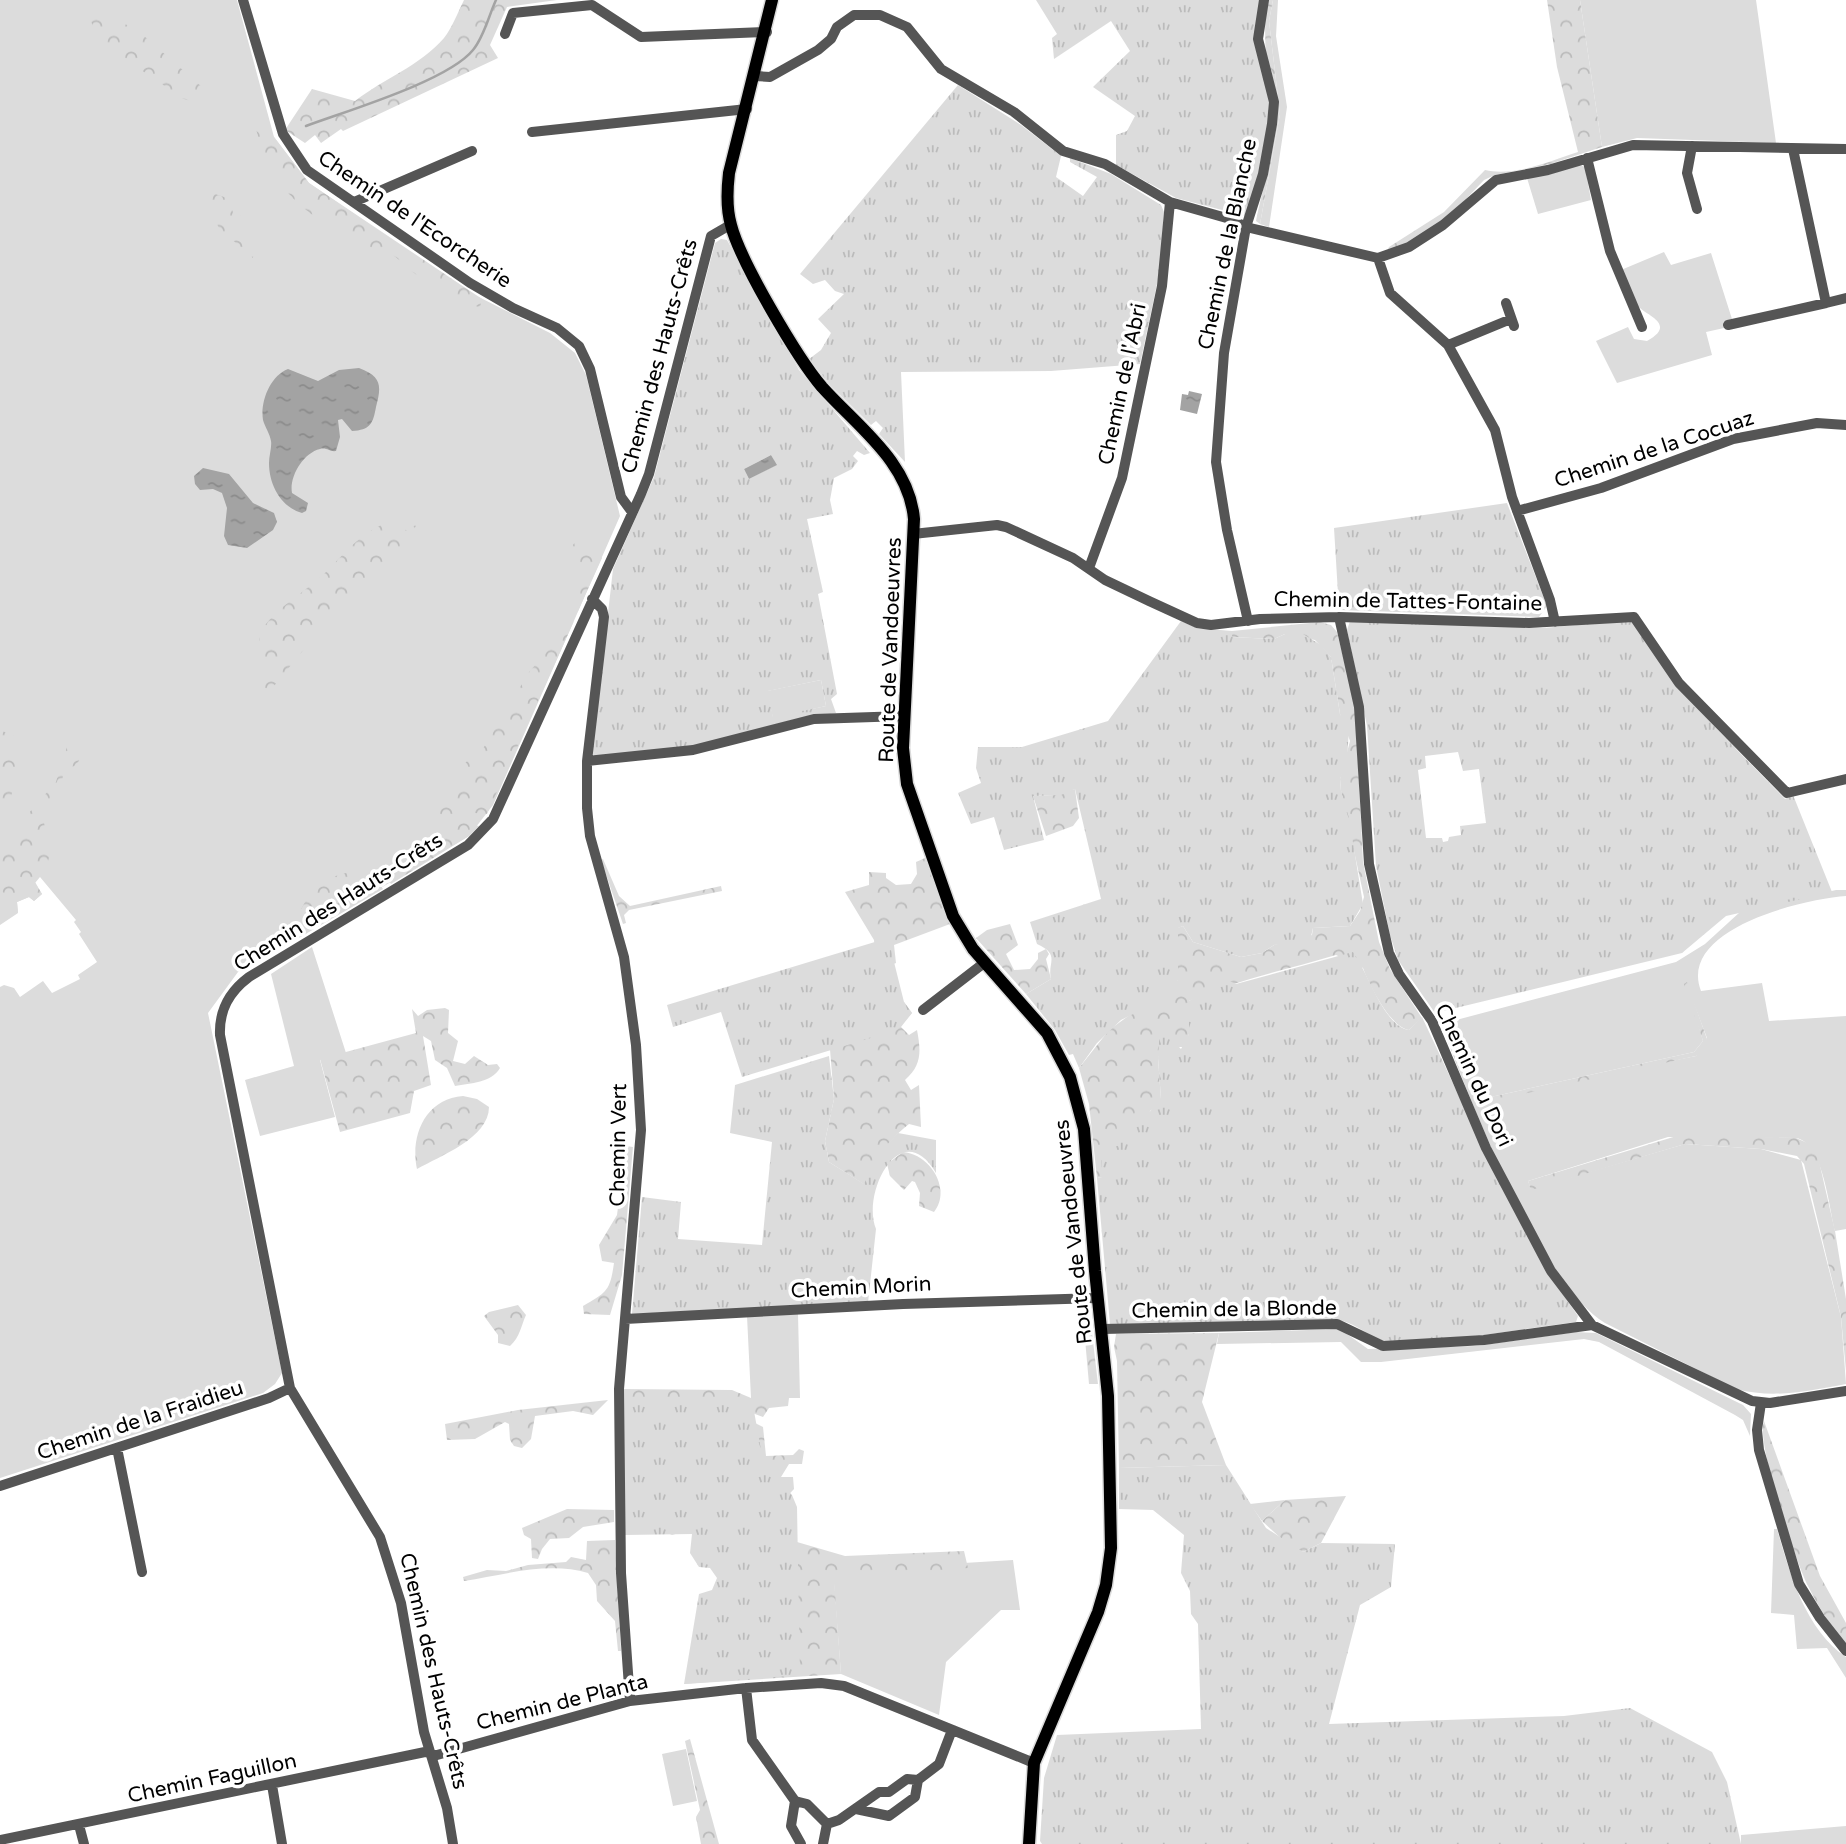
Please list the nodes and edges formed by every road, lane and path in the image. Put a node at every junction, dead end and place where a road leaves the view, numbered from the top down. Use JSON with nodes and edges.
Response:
{"nodes":[{"id":1,"x":243,"y":0,"type":"edge"},
{"id":2,"x":772,"y":0,"type":"edge"},
{"id":3,"x":1264,"y":0,"type":"edge"},
{"id":4,"x":767,"y":32,"type":"junction"},
{"id":5,"x":505,"y":34,"type":"dead end"},
{"id":6,"x":755,"y":76,"type":"junction"},
{"id":7,"x":747,"y":109,"type":"junction"},
{"id":8,"x":532,"y":132,"type":"dead end"},
{"id":9,"x":1692,"y":146,"type":"junction"},
{"id":10,"x":1793,"y":149,"type":"junction"},
{"id":11,"x":1846,"y":149,"type":"edge"},
{"id":12,"x":472,"y":150,"type":"dead end"},
{"id":13,"x":1587,"y":158,"type":"junction"},
{"id":14,"x":355,"y":202,"type":"junction"},
{"id":15,"x":1170,"y":202,"type":"junction"},
{"id":16,"x":1697,"y":209,"type":"dead end"},
{"id":17,"x":730,"y":225,"type":"junction"},
{"id":18,"x":1246,"y":227,"type":"junction"},
{"id":19,"x":1378,"y":258,"type":"junction"},
{"id":20,"x":1846,"y":298,"type":"edge"},
{"id":21,"x":1506,"y":303,"type":"dead end"},
{"id":22,"x":1826,"y":303,"type":"junction"},
{"id":23,"x":1728,"y":325,"type":"dead end"},
{"id":24,"x":1642,"y":327,"type":"dead end"},
{"id":25,"x":1448,"y":345,"type":"junction"},
{"id":26,"x":1846,"y":425,"type":"edge"},
{"id":27,"x":1517,"y":511,"type":"junction"},
{"id":28,"x":632,"y":512,"type":"junction"},
{"id":29,"x":913,"y":534,"type":"junction"},
{"id":30,"x":1088,"y":568,"type":"junction"},
{"id":31,"x":592,"y":598,"type":"junction"},
{"id":32,"x":1339,"y":617,"type":"junction"},
{"id":33,"x":1248,"y":621,"type":"junction"},
{"id":34,"x":1555,"y":622,"type":"junction"},
{"id":35,"x":904,"y":716,"type":"junction"},
{"id":36,"x":587,"y":761,"type":"junction"},
{"id":37,"x":1846,"y":779,"type":"edge"},
{"id":38,"x":984,"y":963,"type":"junction"},
{"id":39,"x":923,"y":1010,"type":"dead end"},
{"id":40,"x":1098,"y":1298,"type":"junction"},
{"id":41,"x":625,"y":1319,"type":"junction"},
{"id":42,"x":1592,"y":1325,"type":"junction"},
{"id":43,"x":1102,"y":1329,"type":"junction"},
{"id":44,"x":290,"y":1388,"type":"junction"},
{"id":45,"x":1846,"y":1391,"type":"edge"},
{"id":46,"x":1760,"y":1403,"type":"junction"},
{"id":47,"x":117,"y":1448,"type":"junction"},
{"id":48,"x":0,"y":1486,"type":"edge"},
{"id":49,"x":142,"y":1572,"type":"dead end"},
{"id":50,"x":1846,"y":1651,"type":"edge"},
{"id":51,"x":746,"y":1688,"type":"junction"},
{"id":52,"x":630,"y":1701,"type":"junction"},
{"id":53,"x":952,"y":1730,"type":"junction"},
{"id":54,"x":431,"y":1754,"type":"junction"},
{"id":55,"x":1034,"y":1763,"type":"junction"},
{"id":56,"x":918,"y":1780,"type":"junction"},
{"id":57,"x":272,"y":1785,"type":"junction"},
{"id":58,"x":795,"y":1801,"type":"junction"},
{"id":59,"x":856,"y":1809,"type":"junction"},
{"id":60,"x":827,"y":1824,"type":"junction"},
{"id":61,"x":79,"y":1825,"type":"junction"},
{"id":62,"x":0,"y":1840,"type":"edge"},
{"id":63,"x":84,"y":1844,"type":"edge"},
{"id":64,"x":282,"y":1844,"type":"edge"},
{"id":65,"x":453,"y":1844,"type":"edge"},
{"id":66,"x":801,"y":1844,"type":"edge"},
{"id":67,"x":824,"y":1844,"type":"edge"},
{"id":68,"x":1030,"y":1844,"type":"edge"}],
"edges":[{"from":1,"to":14,"type":"street","name":"Chemin de l'Ecorcherie"},
{"from":2,"to":4,"type":"main road","name":"Route de Vandoeuvres"},
{"from":3,"to":18,"type":"street","name":"Chemin de la Blanche"},
{"from":4,"to":5,"type":"street"},
{"from":4,"to":6,"type":"main road","name":"Route de Vandoeuvres"},
{"from":6,"to":7,"type":"main road","name":"Route de Vandoeuvres"},
{"from":6,"to":15,"type":"street"},
{"from":7,"to":8,"type":"street"},
{"from":7,"to":17,"type":"main road","name":"Route de Vandoeuvres"},
{"from":9,"to":10,"type":"street"},
{"from":9,"to":13,"type":"street"},
{"from":9,"to":16,"type":"street"},
{"from":10,"to":11,"type":"street"},
{"from":10,"to":22,"type":"street"},
{"from":12,"to":14,"type":"street"},
{"from":13,"to":19,"type":"street"},
{"from":13,"to":24,"type":"street"},
{"from":14,"to":28,"type":"street","name":"Chemin de l'Ecorcherie"},
{"from":15,"to":18,"type":"street"},
{"from":15,"to":30,"type":"street","name":"Chemin de l'Abri"},
{"from":17,"to":28,"type":"street","name":"Chemin des Hauts-Crêts"},
{"from":17,"to":29,"type":"main road","name":"Route de Vandoeuvres"},
{"from":18,"to":19,"type":"street"},
{"from":18,"to":33,"type":"street","name":"Chemin de la Blanche"},
{"from":19,"to":25,"type":"street"},
{"from":20,"to":22,"type":"street"},
{"from":21,"to":25,"type":"street"},
{"from":22,"to":23,"type":"street"},
{"from":25,"to":27,"type":"street"},
{"from":26,"to":27,"type":"street","name":"Chemin de la Cocuaz"},
{"from":27,"to":34,"type":"street"},
{"from":28,"to":31,"type":"street","name":"Chemin des Hauts-Crêts"},
{"from":29,"to":30,"type":"street","name":"Chemin de Tattes-Fontaine"},
{"from":29,"to":35,"type":"main road","name":"Route de Vandoeuvres"},
{"from":30,"to":33,"type":"street","name":"Chemin de Tattes-Fontaine"},
{"from":31,"to":36,"type":"street","name":"Chemin Vert"},
{"from":31,"to":44,"type":"street","name":"Chemin des Hauts-Crêts"},
{"from":32,"to":33,"type":"street","name":"Chemin de Tattes-Fontaine"},
{"from":32,"to":34,"type":"street","name":"Chemin de Tattes-Fontaine"},
{"from":32,"to":42,"type":"street","name":"Chemin du Dori"},
{"from":34,"to":37,"type":"street","name":"Chemin de Tattes-Fontaine"},
{"from":35,"to":36,"type":"street"},
{"from":35,"to":38,"type":"main road","name":"Route de Vandoeuvres"},
{"from":36,"to":41,"type":"street","name":"Chemin Vert"},
{"from":38,"to":39,"type":"street"},
{"from":38,"to":40,"type":"main road","name":"Route de Vandoeuvres"},
{"from":40,"to":41,"type":"street","name":"Chemin Morin"},
{"from":40,"to":43,"type":"main road","name":"Route de Vandoeuvres"},
{"from":41,"to":52,"type":"street","name":"Chemin Vert"},
{"from":42,"to":43,"type":"street","name":"Chemin de la Blonde"},
{"from":42,"to":46,"type":"street"},
{"from":43,"to":55,"type":"main road","name":"Route de Vandoeuvres"},
{"from":44,"to":47,"type":"street","name":"Chemin de la Fraidieu"},
{"from":44,"to":54,"type":"street","name":"Chemin des Hauts-Crêts"},
{"from":45,"to":46,"type":"street"},
{"from":46,"to":50,"type":"street"},
{"from":47,"to":48,"type":"street","name":"Chemin de la Fraidieu"},
{"from":47,"to":49,"type":"street"},
{"from":51,"to":52,"type":"street","name":"Chemin de Planta"},
{"from":51,"to":53,"type":"street","name":"Chemin de Planta"},
{"from":51,"to":58,"type":"street"},
{"from":52,"to":54,"type":"street","name":"Chemin de Planta"},
{"from":53,"to":55,"type":"street","name":"Chemin de Planta"},
{"from":53,"to":56,"type":"street"},
{"from":54,"to":57,"type":"street","name":"Chemin Faguillon"},
{"from":54,"to":65,"type":"street","name":"Chemin des Hauts-Crêts"},
{"from":55,"to":68,"type":"main road","name":"Route de Vandoeuvres"},
{"from":56,"to":59,"type":"street"},
{"from":56,"to":59,"type":"street"},
{"from":57,"to":61,"type":"street","name":"Chemin Faguillon"},
{"from":57,"to":64,"type":"street"},
{"from":58,"to":60,"type":"street"},
{"from":58,"to":66,"type":"street"},
{"from":59,"to":60,"type":"street"},
{"from":60,"to":67,"type":"street"},
{"from":61,"to":62,"type":"street","name":"Chemin Faguillon"},
{"from":61,"to":63,"type":"street"}]}
